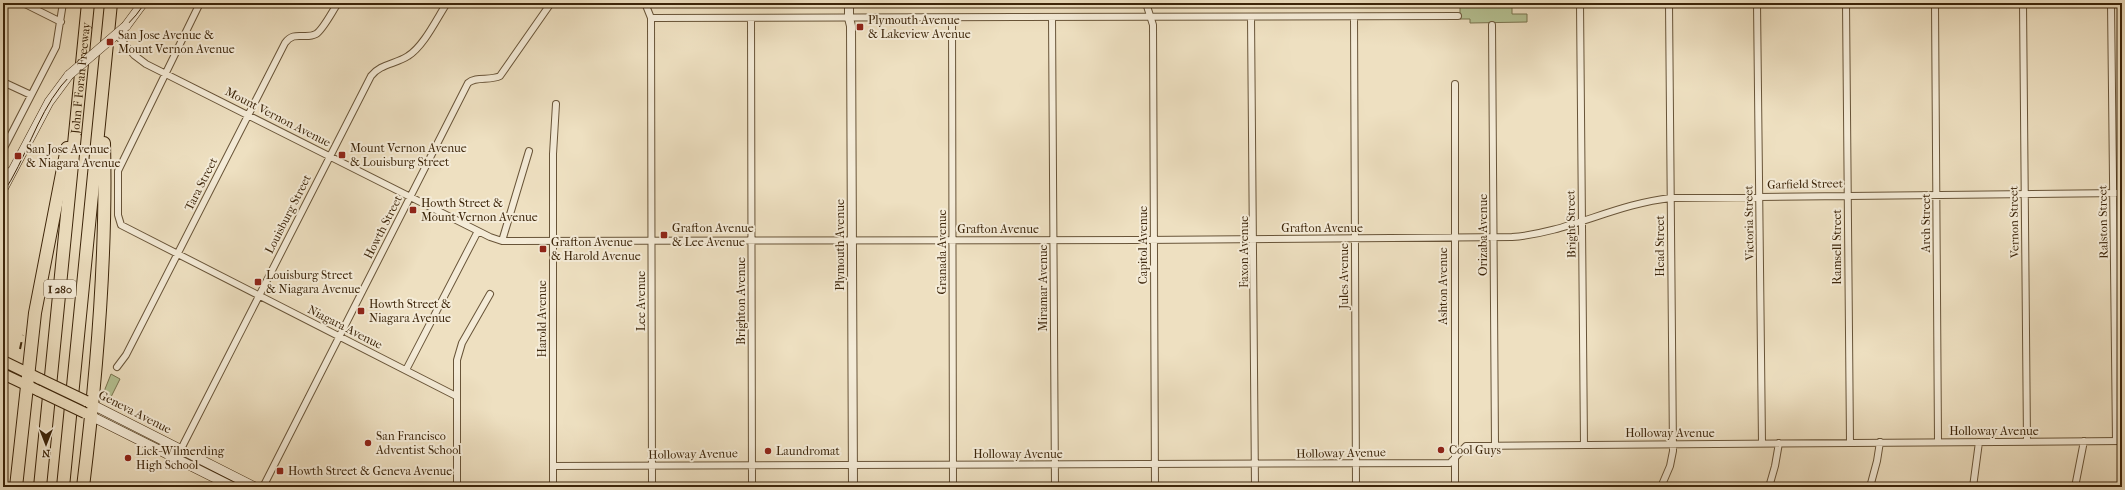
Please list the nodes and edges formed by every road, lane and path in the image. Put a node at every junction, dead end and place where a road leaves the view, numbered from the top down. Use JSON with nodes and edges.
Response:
{"nodes":[{"id":1,"x":23,"y":3,"type":"edge"},
{"id":2,"x":63,"y":3,"type":"edge"},
{"id":3,"x":88,"y":3,"type":"edge"},
{"id":4,"x":110,"y":3,"type":"edge"},
{"id":5,"x":143,"y":3,"type":"edge"},
{"id":6,"x":200,"y":3,"type":"edge"},
{"id":7,"x":338,"y":3,"type":"edge"},
{"id":8,"x":447,"y":3,"type":"edge"},
{"id":9,"x":551,"y":3,"type":"edge"},
{"id":10,"x":645,"y":3,"type":"edge"},
{"id":11,"x":849,"y":3,"type":"edge"},
{"id":12,"x":1146,"y":3,"type":"edge"},
{"id":13,"x":1580,"y":3,"type":"edge"},
{"id":14,"x":1669,"y":3,"type":"edge"},
{"id":15,"x":1758,"y":3,"type":"edge"},
{"id":16,"x":1846,"y":3,"type":"edge"},
{"id":17,"x":1935,"y":3,"type":"edge"},
{"id":18,"x":2023,"y":3,"type":"edge"},
{"id":19,"x":2112,"y":3,"type":"edge"},
{"id":20,"x":1354,"y":16,"type":"junction"},
{"id":21,"x":1458,"y":16,"type":"dead end"},
{"id":22,"x":1052,"y":17,"type":"junction"},
{"id":23,"x":1151,"y":17,"type":"junction"},
{"id":24,"x":1251,"y":17,"type":"junction"},
{"id":25,"x":651,"y":18,"type":"junction"},
{"id":26,"x":751,"y":18,"type":"junction"},
{"id":27,"x":849,"y":18,"type":"junction"},
{"id":28,"x":952,"y":18,"type":"junction"},
{"id":29,"x":61,"y":22,"type":"junction"},
{"id":30,"x":1492,"y":25,"type":"dead end"},
{"id":31,"x":116,"y":34,"type":"junction"},
{"id":32,"x":165,"y":73,"type":"junction"},
{"id":33,"x":3,"y":82,"type":"edge"},
{"id":34,"x":1455,"y":84,"type":"dead end"},
{"id":35,"x":79,"y":90,"type":"junction"},
{"id":36,"x":102,"y":92,"type":"junction"},
{"id":37,"x":31,"y":95,"type":"junction"},
{"id":38,"x":556,"y":104,"type":"dead end"},
{"id":39,"x":249,"y":114,"type":"junction"},
{"id":40,"x":3,"y":150,"type":"edge"},
{"id":41,"x":529,"y":151,"type":"dead end"},
{"id":42,"x":330,"y":156,"type":"junction"},
{"id":43,"x":7,"y":171,"type":"edge"},
{"id":44,"x":3,"y":189,"type":"edge"},
{"id":45,"x":2113,"y":193,"type":"junction"},
{"id":46,"x":2122,"y":193,"type":"edge"},
{"id":47,"x":2024,"y":194,"type":"junction"},
{"id":48,"x":1848,"y":195,"type":"junction"},
{"id":49,"x":1936,"y":195,"type":"junction"},
{"id":50,"x":1759,"y":196,"type":"junction"},
{"id":51,"x":410,"y":197,"type":"junction"},
{"id":52,"x":1671,"y":198,"type":"junction"},
{"id":53,"x":1582,"y":222,"type":"junction"},
{"id":54,"x":478,"y":231,"type":"junction"},
{"id":55,"x":1494,"y":237,"type":"junction"},
{"id":56,"x":1454,"y":238,"type":"junction"},
{"id":57,"x":953,"y":239,"type":"junction"},
{"id":58,"x":1255,"y":239,"type":"junction"},
{"id":59,"x":1355,"y":239,"type":"junction"},
{"id":60,"x":652,"y":240,"type":"junction"},
{"id":61,"x":751,"y":240,"type":"junction"},
{"id":62,"x":852,"y":240,"type":"junction"},
{"id":63,"x":1054,"y":240,"type":"junction"},
{"id":64,"x":1154,"y":240,"type":"junction"},
{"id":65,"x":502,"y":241,"type":"junction"},
{"id":66,"x":553,"y":241,"type":"junction"},
{"id":67,"x":178,"y":254,"type":"junction"},
{"id":68,"x":490,"y":294,"type":"dead end"},
{"id":69,"x":259,"y":295,"type":"junction"},
{"id":70,"x":340,"y":336,"type":"junction"},
{"id":71,"x":3,"y":361,"type":"edge"},
{"id":72,"x":117,"y":367,"type":"dead end"},
{"id":73,"x":406,"y":370,"type":"junction"},
{"id":74,"x":3,"y":374,"type":"edge"},
{"id":75,"x":28,"y":380,"type":"junction"},
{"id":76,"x":456,"y":396,"type":"junction"},
{"id":77,"x":89,"y":409,"type":"junction"},
{"id":78,"x":2027,"y":441,"type":"junction"},
{"id":79,"x":2084,"y":441,"type":"junction"},
{"id":80,"x":2119,"y":441,"type":"edge"},
{"id":81,"x":1880,"y":442,"type":"junction"},
{"id":82,"x":1938,"y":442,"type":"junction"},
{"id":83,"x":1979,"y":442,"type":"junction"},
{"id":84,"x":1762,"y":443,"type":"junction"},
{"id":85,"x":1779,"y":443,"type":"junction"},
{"id":86,"x":1850,"y":443,"type":"junction"},
{"id":87,"x":1673,"y":444,"type":"junction"},
{"id":88,"x":1495,"y":445,"type":"junction"},
{"id":89,"x":1584,"y":445,"type":"junction"},
{"id":90,"x":178,"y":454,"type":"junction"},
{"id":91,"x":1455,"y":458,"type":"junction"},
{"id":92,"x":853,"y":464,"type":"junction"},
{"id":93,"x":953,"y":464,"type":"junction"},
{"id":94,"x":1256,"y":464,"type":"junction"},
{"id":95,"x":1356,"y":464,"type":"junction"},
{"id":96,"x":752,"y":465,"type":"junction"},
{"id":97,"x":1055,"y":465,"type":"junction"},
{"id":98,"x":1155,"y":465,"type":"junction"},
{"id":99,"x":553,"y":466,"type":"junction"},
{"id":100,"x":652,"y":466,"type":"junction"},
{"id":101,"x":16,"y":487,"type":"edge"},
{"id":102,"x":40,"y":487,"type":"edge"},
{"id":103,"x":63,"y":487,"type":"edge"},
{"id":104,"x":83,"y":487,"type":"edge"},
{"id":105,"x":233,"y":487,"type":"edge"},
{"id":106,"x":255,"y":487,"type":"edge"},
{"id":107,"x":263,"y":487,"type":"edge"},
{"id":108,"x":457,"y":487,"type":"edge"},
{"id":109,"x":554,"y":487,"type":"edge"},
{"id":110,"x":652,"y":487,"type":"edge"},
{"id":111,"x":752,"y":487,"type":"edge"},
{"id":112,"x":853,"y":487,"type":"edge"},
{"id":113,"x":954,"y":487,"type":"edge"},
{"id":114,"x":1055,"y":487,"type":"edge"},
{"id":115,"x":1155,"y":487,"type":"edge"},
{"id":116,"x":1255,"y":487,"type":"edge"},
{"id":117,"x":1356,"y":487,"type":"edge"},
{"id":118,"x":1455,"y":487,"type":"edge"},
{"id":119,"x":1662,"y":487,"type":"edge"},
{"id":120,"x":1769,"y":487,"type":"edge"},
{"id":121,"x":1870,"y":487,"type":"edge"},
{"id":122,"x":1973,"y":487,"type":"edge"},
{"id":123,"x":2075,"y":487,"type":"edge"}],
"edges":[{"from":1,"to":29,"type":"street"},
{"from":2,"to":29,"type":"street"},
{"from":3,"to":35,"type":"highway","name":"John F Foran Freeway","number":"I 280"},
{"from":4,"to":36,"type":"highway","name":"John F Foran Freeway","number":"I 280"},
{"from":5,"to":31,"type":"main road","bridge":true},
{"from":6,"to":32,"type":"street"},
{"from":7,"to":39,"type":"street","name":"Tara Street"},
{"from":8,"to":42,"type":"street","name":"Louisburg Street"},
{"from":9,"to":51,"type":"street","name":"Howth Street"},
{"from":10,"to":25,"type":"street"},
{"from":11,"to":27,"type":"street","name":"Plymouth Avenue"},
{"from":12,"to":23,"type":"street","name":"Capitol Avenue"},
{"from":13,"to":53,"type":"street","name":"Bright Street"},
{"from":14,"to":52,"type":"street","name":"Head Street"},
{"from":15,"to":50,"type":"street","name":"Victoria Street"},
{"from":16,"to":48,"type":"street","name":"Ramsell Street"},
{"from":17,"to":49,"type":"street","name":"Arch Street"},
{"from":18,"to":47,"type":"street","name":"Vernon Street"},
{"from":19,"to":45,"type":"street","name":"Ralston Street"},
{"from":20,"to":21,"type":"street"},
{"from":20,"to":24,"type":"street"},
{"from":20,"to":59,"type":"street","name":"Jules Avenue"},
{"from":22,"to":23,"type":"street"},
{"from":22,"to":28,"type":"street"},
{"from":22,"to":63,"type":"street","name":"Miramar Avenue"},
{"from":23,"to":24,"type":"street"},
{"from":23,"to":64,"type":"street","name":"Capitol Avenue"},
{"from":24,"to":58,"type":"street","name":"Faxon Avenue"},
{"from":25,"to":26,"type":"street"},
{"from":25,"to":60,"type":"street","name":"Lee Avenue"},
{"from":26,"to":27,"type":"street"},
{"from":26,"to":61,"type":"street","name":"Brighton Avenue"},
{"from":27,"to":28,"type":"street"},
{"from":27,"to":62,"type":"street","name":"Plymouth Avenue"},
{"from":28,"to":57,"type":"street","name":"Granada Avenue"},
{"from":29,"to":37,"type":"street"},
{"from":30,"to":55,"type":"street","name":"Orizaba Avenue"},
{"from":31,"to":32,"type":"street","name":"Mount Vernon Avenue"},
{"from":31,"to":43,"type":"main road","bridge":true},
{"from":32,"to":39,"type":"street","name":"Mount Vernon Avenue"},
{"from":32,"to":67,"type":"street","name":"Niagara Avenue"},
{"from":33,"to":37,"type":"street"},
{"from":34,"to":56,"type":"street","name":"Ashton Avenue"},
{"from":35,"to":75,"type":"highway"},
{"from":35,"to":102,"type":"highway","name":"John F Foran Freeway","number":"I 280"},
{"from":36,"to":77,"type":"highway"},
{"from":36,"to":103,"type":"highway","name":"John F Foran Freeway","number":"I 280"},
{"from":37,"to":40,"type":"street"},
{"from":38,"to":66,"type":"street","name":"Harold Avenue"},
{"from":39,"to":42,"type":"street","name":"Mount Vernon Avenue"},
{"from":39,"to":67,"type":"street","name":"Tara Street"},
{"from":41,"to":65,"type":"street"},
{"from":42,"to":51,"type":"street","name":"Mount Vernon Avenue"},
{"from":42,"to":69,"type":"street","name":"Louisburg Street"},
{"from":43,"to":44,"type":"main road"},
{"from":45,"to":46,"type":"street","name":"Garfield Street"},
{"from":45,"to":47,"type":"street","name":"Garfield Street"},
{"from":45,"to":80,"type":"street","name":"Ralston Street"},
{"from":47,"to":49,"type":"street","name":"Garfield Street"},
{"from":47,"to":78,"type":"street","name":"Vernon Street"},
{"from":48,"to":49,"type":"street","name":"Garfield Street"},
{"from":48,"to":50,"type":"street","name":"Garfield Street"},
{"from":48,"to":86,"type":"street","name":"Ramsell Street"},
{"from":49,"to":82,"type":"street","name":"Arch Street"},
{"from":50,"to":52,"type":"street","name":"Garfield Street"},
{"from":50,"to":84,"type":"street","name":"Victoria Street"},
{"from":51,"to":54,"type":"street","name":"Mount Vernon Avenue"},
{"from":51,"to":70,"type":"street","name":"Howth Street"},
{"from":52,"to":53,"type":"street","name":"Garfield Street"},
{"from":52,"to":87,"type":"street","name":"Head Street"},
{"from":53,"to":55,"type":"street","name":"Garfield Street"},
{"from":53,"to":89,"type":"street","name":"Bright Street"},
{"from":54,"to":65,"type":"street","name":"Mount Vernon Avenue"},
{"from":54,"to":73,"type":"street"},
{"from":55,"to":56,"type":"street","name":"Grafton Avenue"},
{"from":55,"to":88,"type":"street","name":"Orizaba Avenue"},
{"from":56,"to":59,"type":"street","name":"Grafton Avenue"},
{"from":56,"to":91,"type":"street","name":"Ashton Avenue"},
{"from":57,"to":62,"type":"street","name":"Grafton Avenue"},
{"from":57,"to":63,"type":"street","name":"Grafton Avenue"},
{"from":57,"to":93,"type":"street","name":"Granada Avenue"},
{"from":58,"to":59,"type":"street","name":"Grafton Avenue"},
{"from":58,"to":64,"type":"street","name":"Grafton Avenue"},
{"from":58,"to":94,"type":"street","name":"Faxon Avenue"},
{"from":59,"to":95,"type":"street","name":"Jules Avenue"},
{"from":60,"to":61,"type":"street","name":"Grafton Avenue"},
{"from":60,"to":66,"type":"street","name":"Grafton Avenue"},
{"from":60,"to":100,"type":"street","name":"Lee Avenue"},
{"from":61,"to":62,"type":"street","name":"Grafton Avenue"},
{"from":61,"to":96,"type":"street","name":"Brighton Avenue"},
{"from":62,"to":92,"type":"street","name":"Plymouth Avenue"},
{"from":63,"to":64,"type":"street","name":"Grafton Avenue"},
{"from":63,"to":97,"type":"street","name":"Miramar Avenue"},
{"from":64,"to":98,"type":"street","name":"Capitol Avenue"},
{"from":65,"to":66,"type":"street","name":"Grafton Avenue"},
{"from":66,"to":99,"type":"street","name":"Harold Avenue"},
{"from":67,"to":69,"type":"street","name":"Niagara Avenue"},
{"from":67,"to":72,"type":"street","name":"Tara Street"},
{"from":68,"to":76,"type":"street"},
{"from":69,"to":70,"type":"street","name":"Niagara Avenue"},
{"from":69,"to":90,"type":"street","name":"Louisburg Street"},
{"from":70,"to":73,"type":"street","name":"Niagara Avenue"},
{"from":70,"to":107,"type":"street","name":"Howth Street"},
{"from":71,"to":75,"type":"main road","name":"Geneva Avenue"},
{"from":73,"to":76,"type":"street","name":"Niagara Avenue"},
{"from":74,"to":75,"type":"main road","name":"Geneva Avenue"},
{"from":75,"to":77,"type":"main road","name":"Geneva Avenue","bridge":true},
{"from":75,"to":77,"type":"main road","name":"Geneva Avenue","bridge":true},
{"from":75,"to":101,"type":"highway"},
{"from":76,"to":108,"type":"street"},
{"from":77,"to":90,"type":"main road","name":"Geneva Avenue"},
{"from":77,"to":104,"type":"highway"},
{"from":78,"to":79,"type":"street","name":"Holloway Avenue"},
{"from":78,"to":83,"type":"street","name":"Holloway Avenue"},
{"from":79,"to":80,"type":"street","name":"Holloway Avenue"},
{"from":79,"to":123,"type":"street"},
{"from":81,"to":82,"type":"street","name":"Holloway Avenue"},
{"from":81,"to":86,"type":"street","name":"Holloway Avenue"},
{"from":81,"to":121,"type":"street"},
{"from":82,"to":83,"type":"street","name":"Holloway Avenue"},
{"from":83,"to":122,"type":"street"},
{"from":84,"to":85,"type":"street","name":"Holloway Avenue"},
{"from":84,"to":87,"type":"street","name":"Holloway Avenue"},
{"from":85,"to":86,"type":"street","name":"Holloway Avenue"},
{"from":85,"to":120,"type":"street"},
{"from":87,"to":89,"type":"street","name":"Holloway Avenue"},
{"from":87,"to":119,"type":"street","name":"Head Street"},
{"from":88,"to":89,"type":"street","name":"Holloway Avenue"},
{"from":88,"to":91,"type":"street","name":"Holloway Avenue"},
{"from":90,"to":105,"type":"main road","name":"Geneva Avenue"},
{"from":90,"to":106,"type":"main road","name":"Geneva Avenue"},
{"from":91,"to":95,"type":"street","name":"Holloway Avenue"},
{"from":91,"to":118,"type":"street","name":"Ashton Avenue"},
{"from":92,"to":93,"type":"street","name":"Holloway Avenue"},
{"from":92,"to":96,"type":"street","name":"Holloway Avenue"},
{"from":92,"to":112,"type":"street","name":"Plymouth Avenue"},
{"from":93,"to":97,"type":"street","name":"Holloway Avenue"},
{"from":93,"to":113,"type":"street","name":"Granada Avenue"},
{"from":94,"to":95,"type":"street","name":"Holloway Avenue"},
{"from":94,"to":98,"type":"street","name":"Holloway Avenue"},
{"from":94,"to":116,"type":"street","name":"Faxon Avenue"},
{"from":95,"to":117,"type":"street","name":"Jules Avenue"},
{"from":96,"to":100,"type":"street","name":"Holloway Avenue"},
{"from":96,"to":111,"type":"street","name":"Brighton Avenue"},
{"from":97,"to":98,"type":"street","name":"Holloway Avenue"},
{"from":97,"to":114,"type":"street","name":"Miramar Avenue"},
{"from":98,"to":115,"type":"street","name":"Capitol Avenue"},
{"from":99,"to":100,"type":"street","name":"Holloway Avenue"},
{"from":99,"to":109,"type":"street","name":"Harold Avenue"},
{"from":100,"to":110,"type":"street","name":"Lee Avenue"}]}
